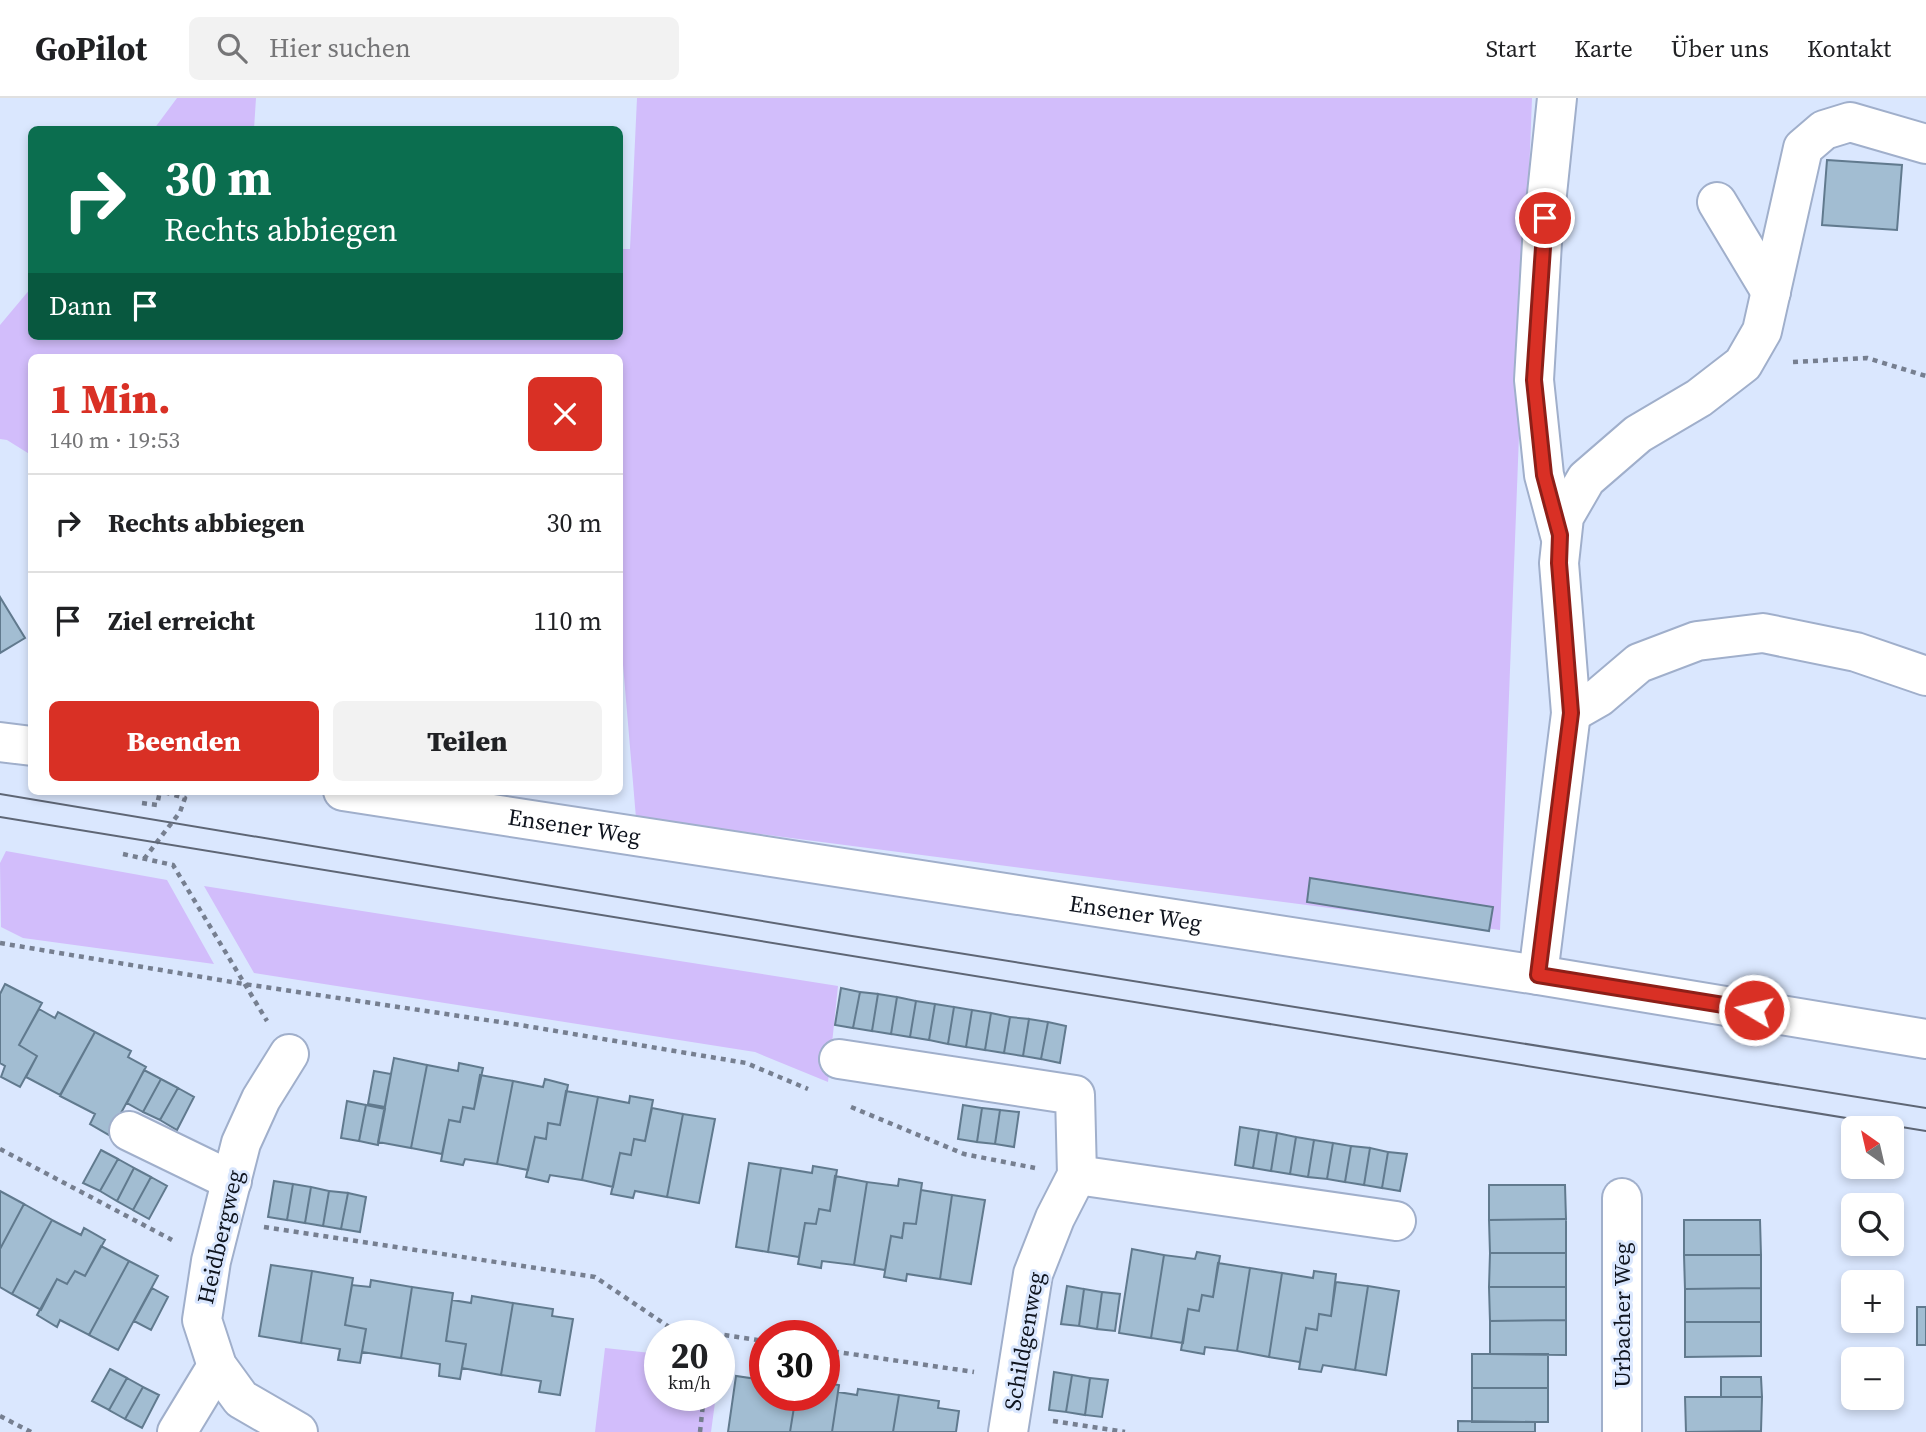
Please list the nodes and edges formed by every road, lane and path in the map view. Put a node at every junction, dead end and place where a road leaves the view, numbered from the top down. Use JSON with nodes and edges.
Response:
{"nodes":[{"id":1,"x":1557,"y":98,"type":"edge"},
{"id":2,"x":1926,"y":144,"type":"edge"},
{"id":3,"x":1717,"y":202,"type":"dead end"},
{"id":4,"x":1771,"y":292,"type":"junction"},
{"id":5,"x":1743,"y":364,"type":"junction"},
{"id":6,"x":1926,"y":376,"type":"edge"},
{"id":7,"x":1560,"y":535,"type":"junction"},
{"id":8,"x":1926,"y":676,"type":"edge"},
{"id":9,"x":1571,"y":713,"type":"junction"},
{"id":10,"x":0,"y":742,"type":"edge"},
{"id":11,"x":28,"y":746,"type":"edge"},
{"id":12,"x":159,"y":795,"type":"edge"},
{"id":13,"x":174,"y":795,"type":"edge"},
{"id":14,"x":372,"y":795,"type":"edge"},
{"id":15,"x":142,"y":803,"type":"dead end"},
{"id":16,"x":123,"y":854,"type":"dead end"},
{"id":17,"x":143,"y":859,"type":"junction"},
{"id":18,"x":0,"y":943,"type":"edge"},
{"id":19,"x":1538,"y":975,"type":"junction"},
{"id":20,"x":244,"y":984,"type":"junction"},
{"id":21,"x":1926,"y":1039,"type":"edge"},
{"id":22,"x":289,"y":1054,"type":"joint"},
{"id":23,"x":839,"y":1059,"type":"dead end"},
{"id":24,"x":810,"y":1090,"type":"dead end"},
{"id":25,"x":848,"y":1106,"type":"dead end"},
{"id":26,"x":129,"y":1131,"type":"dead end"},
{"id":27,"x":0,"y":1149,"type":"edge"},
{"id":28,"x":1077,"y":1175,"type":"junction"},
{"id":29,"x":232,"y":1181,"type":"junction"},
{"id":30,"x":1622,"y":1198,"type":"dead end"},
{"id":31,"x":221,"y":1221,"type":"junction"},
{"id":32,"x":1396,"y":1221,"type":"dead end"},
{"id":33,"x":211,"y":1261,"type":"junction"},
{"id":34,"x":658,"y":1320,"type":"edge"},
{"id":35,"x":840,"y":1355,"type":"edge"},
{"id":36,"x":217,"y":1366,"type":"junction"},
{"id":37,"x":1012,"y":1409,"type":"edge"},
{"id":38,"x":702,"y":1411,"type":"edge"},
{"id":39,"x":0,"y":1416,"type":"edge"},
{"id":40,"x":31,"y":1432,"type":"edge"},
{"id":41,"x":177,"y":1432,"type":"edge"},
{"id":42,"x":298,"y":1432,"type":"edge"},
{"id":43,"x":700,"y":1432,"type":"edge"},
{"id":44,"x":1125,"y":1432,"type":"edge"},
{"id":45,"x":1622,"y":1432,"type":"edge"}],
"edges":[{"from":1,"to":7,"type":"street"},
{"from":2,"to":4,"type":"street"},
{"from":3,"to":4,"type":"street"},
{"from":4,"to":5,"type":"street"},
{"from":5,"to":6,"type":"path"},
{"from":5,"to":7,"type":"street"},
{"from":7,"to":9,"type":"street"},
{"from":8,"to":9,"type":"street"},
{"from":9,"to":19,"type":"street"},
{"from":10,"to":11,"type":"street"},
{"from":12,"to":15,"type":"path"},
{"from":13,"to":17,"type":"path"},
{"from":14,"to":19,"type":"street","name":"Ensener Weg"},
{"from":16,"to":17,"type":"path"},
{"from":17,"to":20,"type":"path"},
{"from":18,"to":20,"type":"path"},
{"from":19,"to":21,"type":"street","name":"Ensener Weg"},
{"from":20,"to":22,"type":"path"},
{"from":20,"to":24,"type":"path"},
{"from":22,"to":29,"type":"street","name":"Heidbergweg"},
{"from":23,"to":28,"type":"street"},
{"from":25,"to":28,"type":"path"},
{"from":26,"to":29,"type":"street"},
{"from":27,"to":33,"type":"path"},
{"from":28,"to":32,"type":"street"},
{"from":28,"to":37,"type":"street","name":"Schildgenweg"},
{"from":29,"to":31,"type":"street","name":"Heidbergweg"},
{"from":30,"to":45,"type":"street","name":"Urbacher Weg"},
{"from":31,"to":33,"type":"street","name":"Heidbergweg"},
{"from":31,"to":34,"type":"path"},
{"from":33,"to":36,"type":"street","name":"Heidbergweg"},
{"from":35,"to":37,"type":"path"},
{"from":36,"to":41,"type":"street"},
{"from":36,"to":42,"type":"street","name":"Heidbergweg"},
{"from":37,"to":44,"type":"path"},
{"from":38,"to":43,"type":"path"},
{"from":39,"to":40,"type":"path"}]}
